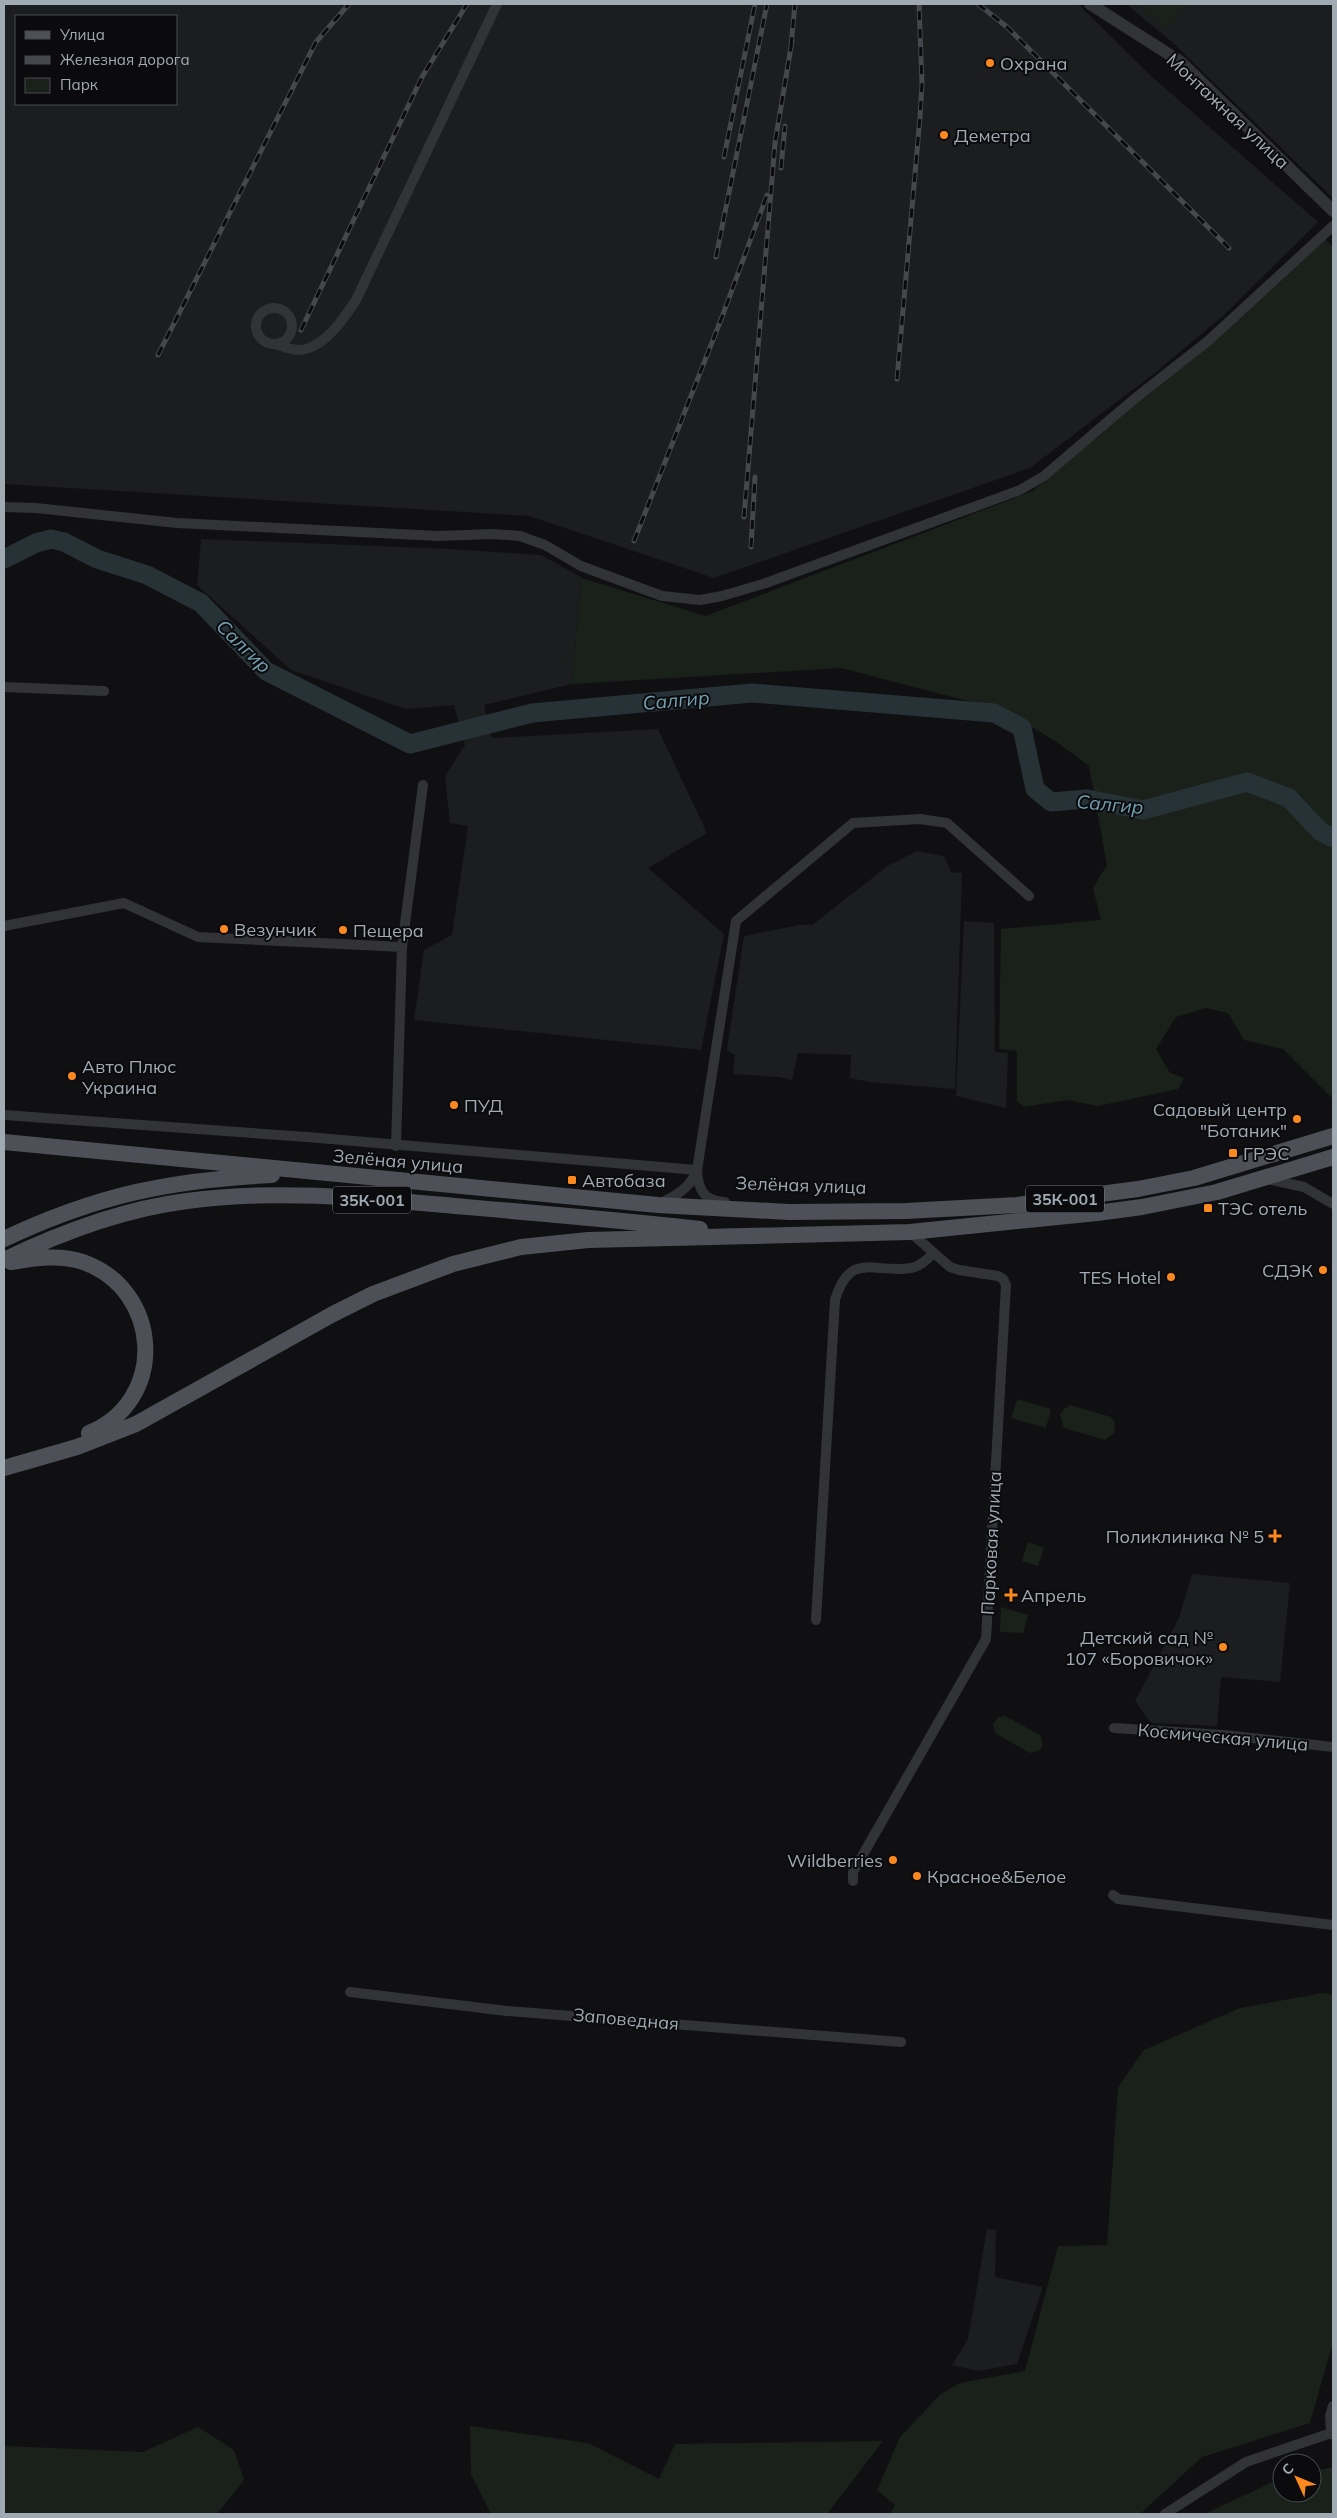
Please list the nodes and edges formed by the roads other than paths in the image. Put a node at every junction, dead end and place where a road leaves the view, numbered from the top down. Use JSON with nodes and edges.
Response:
{"nodes":[{"id":1,"x":497,"y":4,"type":"edge"},
{"id":2,"x":1090,"y":4,"type":"edge"},
{"id":3,"x":1333,"y":211,"type":"edge"},
{"id":4,"x":1333,"y":226,"type":"edge"},
{"id":5,"x":275,"y":344,"type":"dead end"},
{"id":6,"x":4,"y":507,"type":"edge"},
{"id":7,"x":4,"y":687,"type":"edge"},
{"id":8,"x":104,"y":691,"type":"dead end"},
{"id":9,"x":423,"y":785,"type":"dead end"},
{"id":10,"x":1029,"y":896,"type":"dead end"},
{"id":11,"x":4,"y":926,"type":"edge"},
{"id":12,"x":402,"y":948,"type":"junction"},
{"id":13,"x":4,"y":1115,"type":"edge"},
{"id":14,"x":1333,"y":1136,"type":"edge"},
{"id":15,"x":4,"y":1142,"type":"edge"},
{"id":16,"x":396,"y":1146,"type":"junction"},
{"id":17,"x":1333,"y":1157,"type":"edge"},
{"id":18,"x":315,"y":1173,"type":"junction"},
{"id":19,"x":698,"y":1175,"type":"junction"},
{"id":20,"x":1259,"y":1177,"type":"junction"},
{"id":21,"x":1333,"y":1204,"type":"edge"},
{"id":22,"x":658,"y":1205,"type":"junction"},
{"id":23,"x":906,"y":1211,"type":"junction"},
{"id":24,"x":910,"y":1232,"type":"junction"},
{"id":25,"x":749,"y":1235,"type":"junction"},
{"id":26,"x":4,"y":1239,"type":"edge"},
{"id":27,"x":934,"y":1253,"type":"junction"},
{"id":28,"x":4,"y":1262,"type":"edge"},
{"id":29,"x":4,"y":1459,"type":"edge"},
{"id":30,"x":4,"y":1468,"type":"edge"},
{"id":31,"x":816,"y":1620,"type":"dead end"},
{"id":32,"x":1114,"y":1728,"type":"dead end"},
{"id":33,"x":1333,"y":1747,"type":"edge"},
{"id":34,"x":853,"y":1881,"type":"dead end"},
{"id":35,"x":1113,"y":1895,"type":"dead end"},
{"id":36,"x":1333,"y":1925,"type":"edge"},
{"id":37,"x":350,"y":1992,"type":"dead end"},
{"id":38,"x":901,"y":2042,"type":"dead end"},
{"id":39,"x":1333,"y":2406,"type":"edge"},
{"id":40,"x":1332,"y":2434,"type":"edge"},
{"id":41,"x":1165,"y":2514,"type":"edge"}],
"edges":[{"from":1,"to":5,"type":"street"},
{"from":2,"to":3,"type":"street","name":"Монтажная улица"},
{"from":4,"to":6,"type":"street"},
{"from":7,"to":8,"type":"street"},
{"from":9,"to":12,"type":"street"},
{"from":10,"to":19,"type":"street"},
{"from":11,"to":12,"type":"street"},
{"from":12,"to":16,"type":"street"},
{"from":13,"to":16,"type":"street"},
{"from":14,"to":23,"type":"main road","number":"35К-001"},
{"from":15,"to":18,"type":"main road","name":"Зелёная улица","number":"35К-001"},
{"from":16,"to":19,"type":"street"},
{"from":17,"to":20,"type":"main road","number":"35К-001"},
{"from":18,"to":22,"type":"main road","name":"Зелёная улица","number":"35К-001"},
{"from":18,"to":26,"type":"main road"},
{"from":19,"to":22,"type":"street"},
{"from":19,"to":23,"type":"street","name":"Зелёная улица"},
{"from":20,"to":21,"type":"street"},
{"from":20,"to":24,"type":"main road","number":"35К-001"},
{"from":22,"to":23,"type":"main road","name":"Зелёная улица","number":"35К-001"},
{"from":24,"to":25,"type":"main road","number":"35К-001"},
{"from":24,"to":27,"type":"street","name":"Парковая улица"},
{"from":25,"to":28,"type":"main road","number":"35К-001"},
{"from":25,"to":30,"type":"main road"},
{"from":27,"to":31,"type":"street"},
{"from":27,"to":34,"type":"street","name":"Парковая улица"},
{"from":28,"to":29,"type":"main road"},
{"from":32,"to":33,"type":"street","name":"Космическая улица"},
{"from":35,"to":36,"type":"street"},
{"from":37,"to":38,"type":"street","name":"Заповедная"},
{"from":39,"to":40,"type":"street"},
{"from":40,"to":41,"type":"street"}]}
